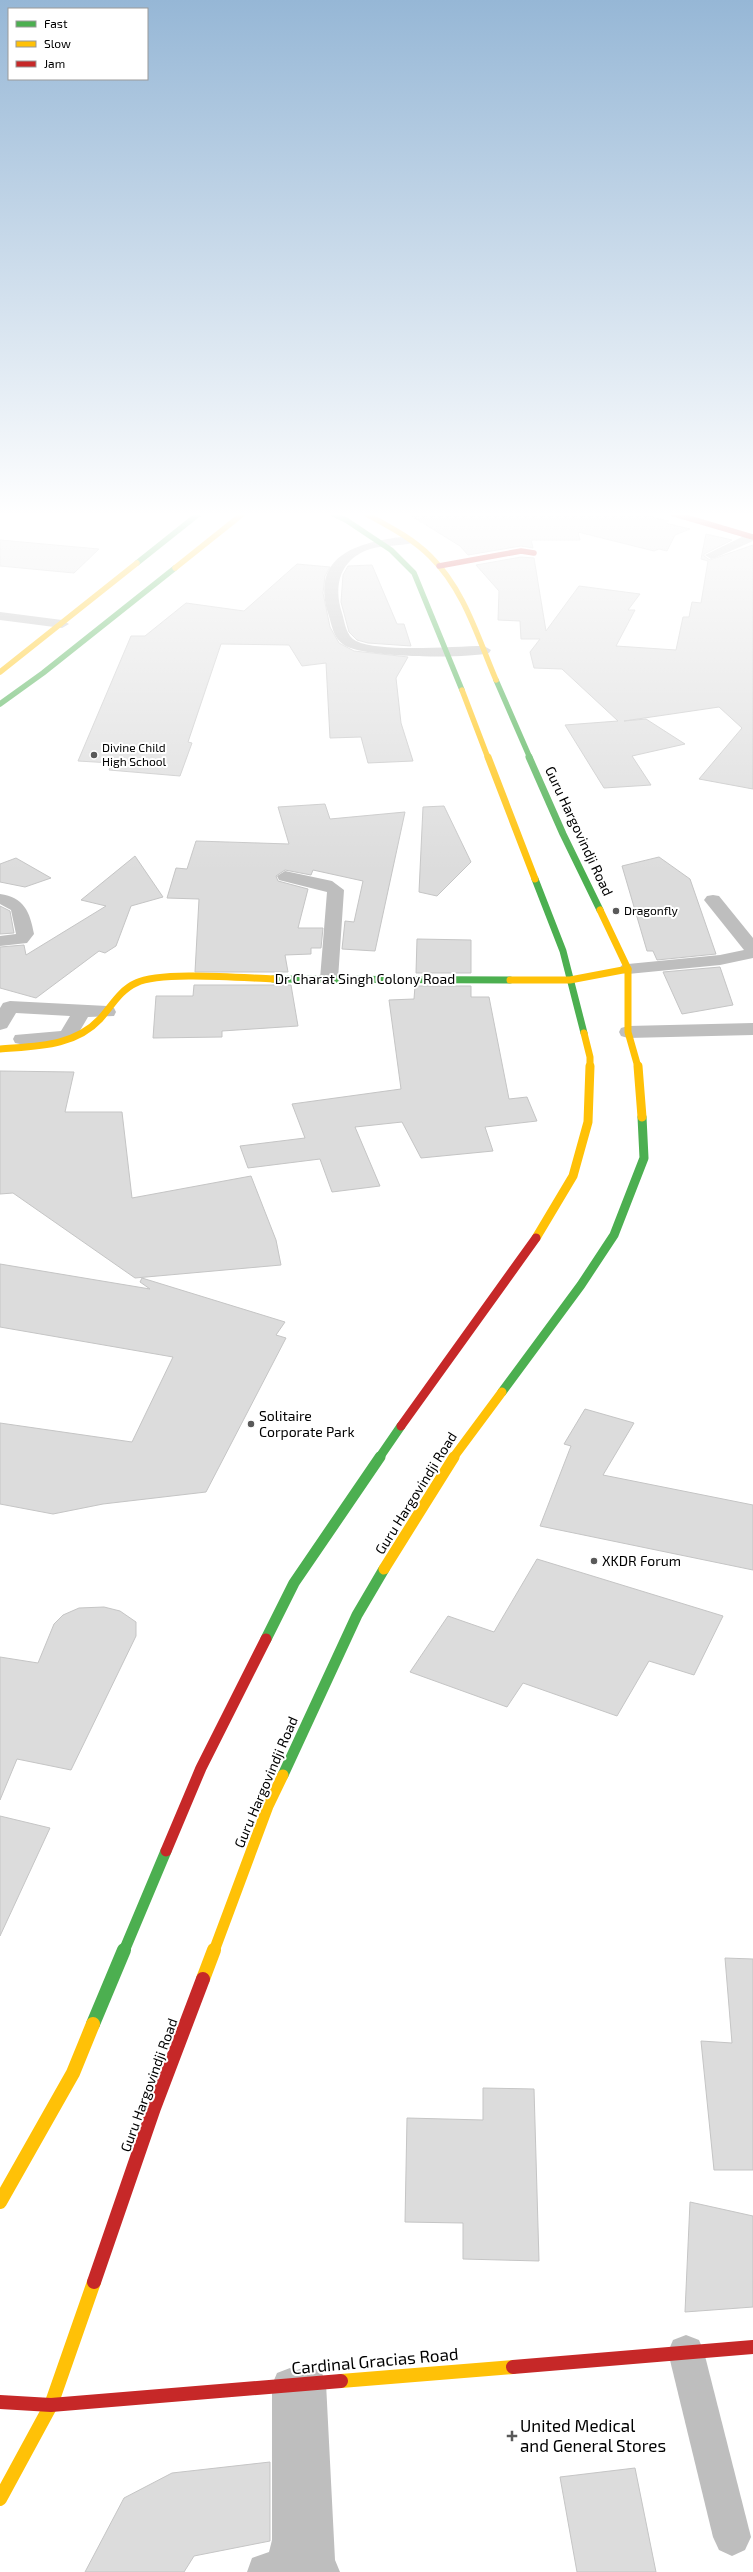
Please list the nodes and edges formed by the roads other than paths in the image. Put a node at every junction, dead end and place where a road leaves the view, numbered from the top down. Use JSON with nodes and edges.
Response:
{"nodes":[{"id":1,"x":52,"y":632,"type":"edge"},
{"id":2,"x":94,"y":632,"type":"edge"},
{"id":3,"x":341,"y":632,"type":"edge"},
{"id":4,"x":439,"y":632,"type":"edge"},
{"id":5,"x":476,"y":632,"type":"edge"},
{"id":6,"x":447,"y":650,"type":"junction"},
{"id":7,"x":484,"y":650,"type":"junction"},
{"id":8,"x":0,"y":672,"type":"edge"},
{"id":9,"x":0,"y":704,"type":"edge"},
{"id":10,"x":285,"y":876,"type":"dead end"},
{"id":11,"x":0,"y":899,"type":"edge"},
{"id":12,"x":713,"y":900,"type":"dead end"},
{"id":13,"x":0,"y":941,"type":"edge"},
{"id":14,"x":753,"y":950,"type":"edge"},
{"id":15,"x":753,"y":953,"type":"edge"},
{"id":16,"x":628,"y":969,"type":"junction"},
{"id":17,"x":329,"y":978,"type":"junction"},
{"id":18,"x":570,"y":980,"type":"junction"},
{"id":19,"x":82,"y":1011,"type":"junction"},
{"id":20,"x":107,"y":1012,"type":"junction"},
{"id":21,"x":0,"y":1024,"type":"edge"},
{"id":22,"x":753,"y":1029,"type":"edge"},
{"id":23,"x":628,"y":1032,"type":"junction"},
{"id":24,"x":0,"y":1037,"type":"edge"},
{"id":25,"x":21,"y":1043,"type":"junction"},
{"id":26,"x":0,"y":1049,"type":"edge"},
{"id":27,"x":0,"y":2202,"type":"edge"},
{"id":28,"x":753,"y":2347,"type":"edge"},
{"id":29,"x":686,"y":2352,"type":"junction"},
{"id":30,"x":299,"y":2384,"type":"junction"},
{"id":31,"x":0,"y":2402,"type":"edge"},
{"id":32,"x":51,"y":2404,"type":"junction"},
{"id":33,"x":0,"y":2499,"type":"edge"},
{"id":34,"x":732,"y":2537,"type":"dead end"},
{"id":35,"x":266,"y":2572,"type":"edge"},
{"id":36,"x":321,"y":2572,"type":"edge"}],
"edges":[{"from":1,"to":8,"type":"main road"},
{"from":2,"to":9,"type":"main road"},
{"from":3,"to":6,"type":"street"},
{"from":4,"to":6,"type":"main road"},
{"from":5,"to":7,"type":"main road","name":"Guru Hargovindji Road"},
{"from":6,"to":7,"type":"street"},
{"from":6,"to":18,"type":"main road"},
{"from":7,"to":16,"type":"main road","name":"Guru Hargovindji Road"},
{"from":10,"to":17,"type":"street"},
{"from":11,"to":13,"type":"street"},
{"from":12,"to":14,"type":"street"},
{"from":15,"to":16,"type":"street","name":"Dr Charat Singh Colony Road"},
{"from":16,"to":18,"type":"main road","name":"Dr Charat Singh Colony Road"},
{"from":16,"to":23,"type":"main road","name":"Guru Hargovindji Road"},
{"from":17,"to":18,"type":"main road","name":"Dr Charat Singh Colony Road"},
{"from":17,"to":20,"type":"main road","name":"Dr Charat Singh Colony Road"},
{"from":18,"to":27,"type":"main road"},
{"from":19,"to":20,"type":"street"},
{"from":19,"to":21,"type":"street"},
{"from":19,"to":25,"type":"street"},
{"from":20,"to":25,"type":"main road","name":"Dr Charat Singh Colony Road"},
{"from":22,"to":23,"type":"street"},
{"from":23,"to":32,"type":"main road","name":"Guru Hargovindji Road"},
{"from":24,"to":25,"type":"street"},
{"from":25,"to":26,"type":"main road","name":"Dr Charat Singh Colony Road"},
{"from":28,"to":29,"type":"main road","name":"Cardinal Gracias Road"},
{"from":29,"to":30,"type":"main road","name":"Cardinal Gracias Road"},
{"from":29,"to":34,"type":"street"},
{"from":30,"to":32,"type":"main road","name":"Cardinal Gracias Road"},
{"from":30,"to":35,"type":"street"},
{"from":30,"to":36,"type":"street"},
{"from":31,"to":32,"type":"main road","name":"Cardinal Gracias Road"},
{"from":32,"to":33,"type":"main road","name":"Guru Hargovindji Road"}]}
